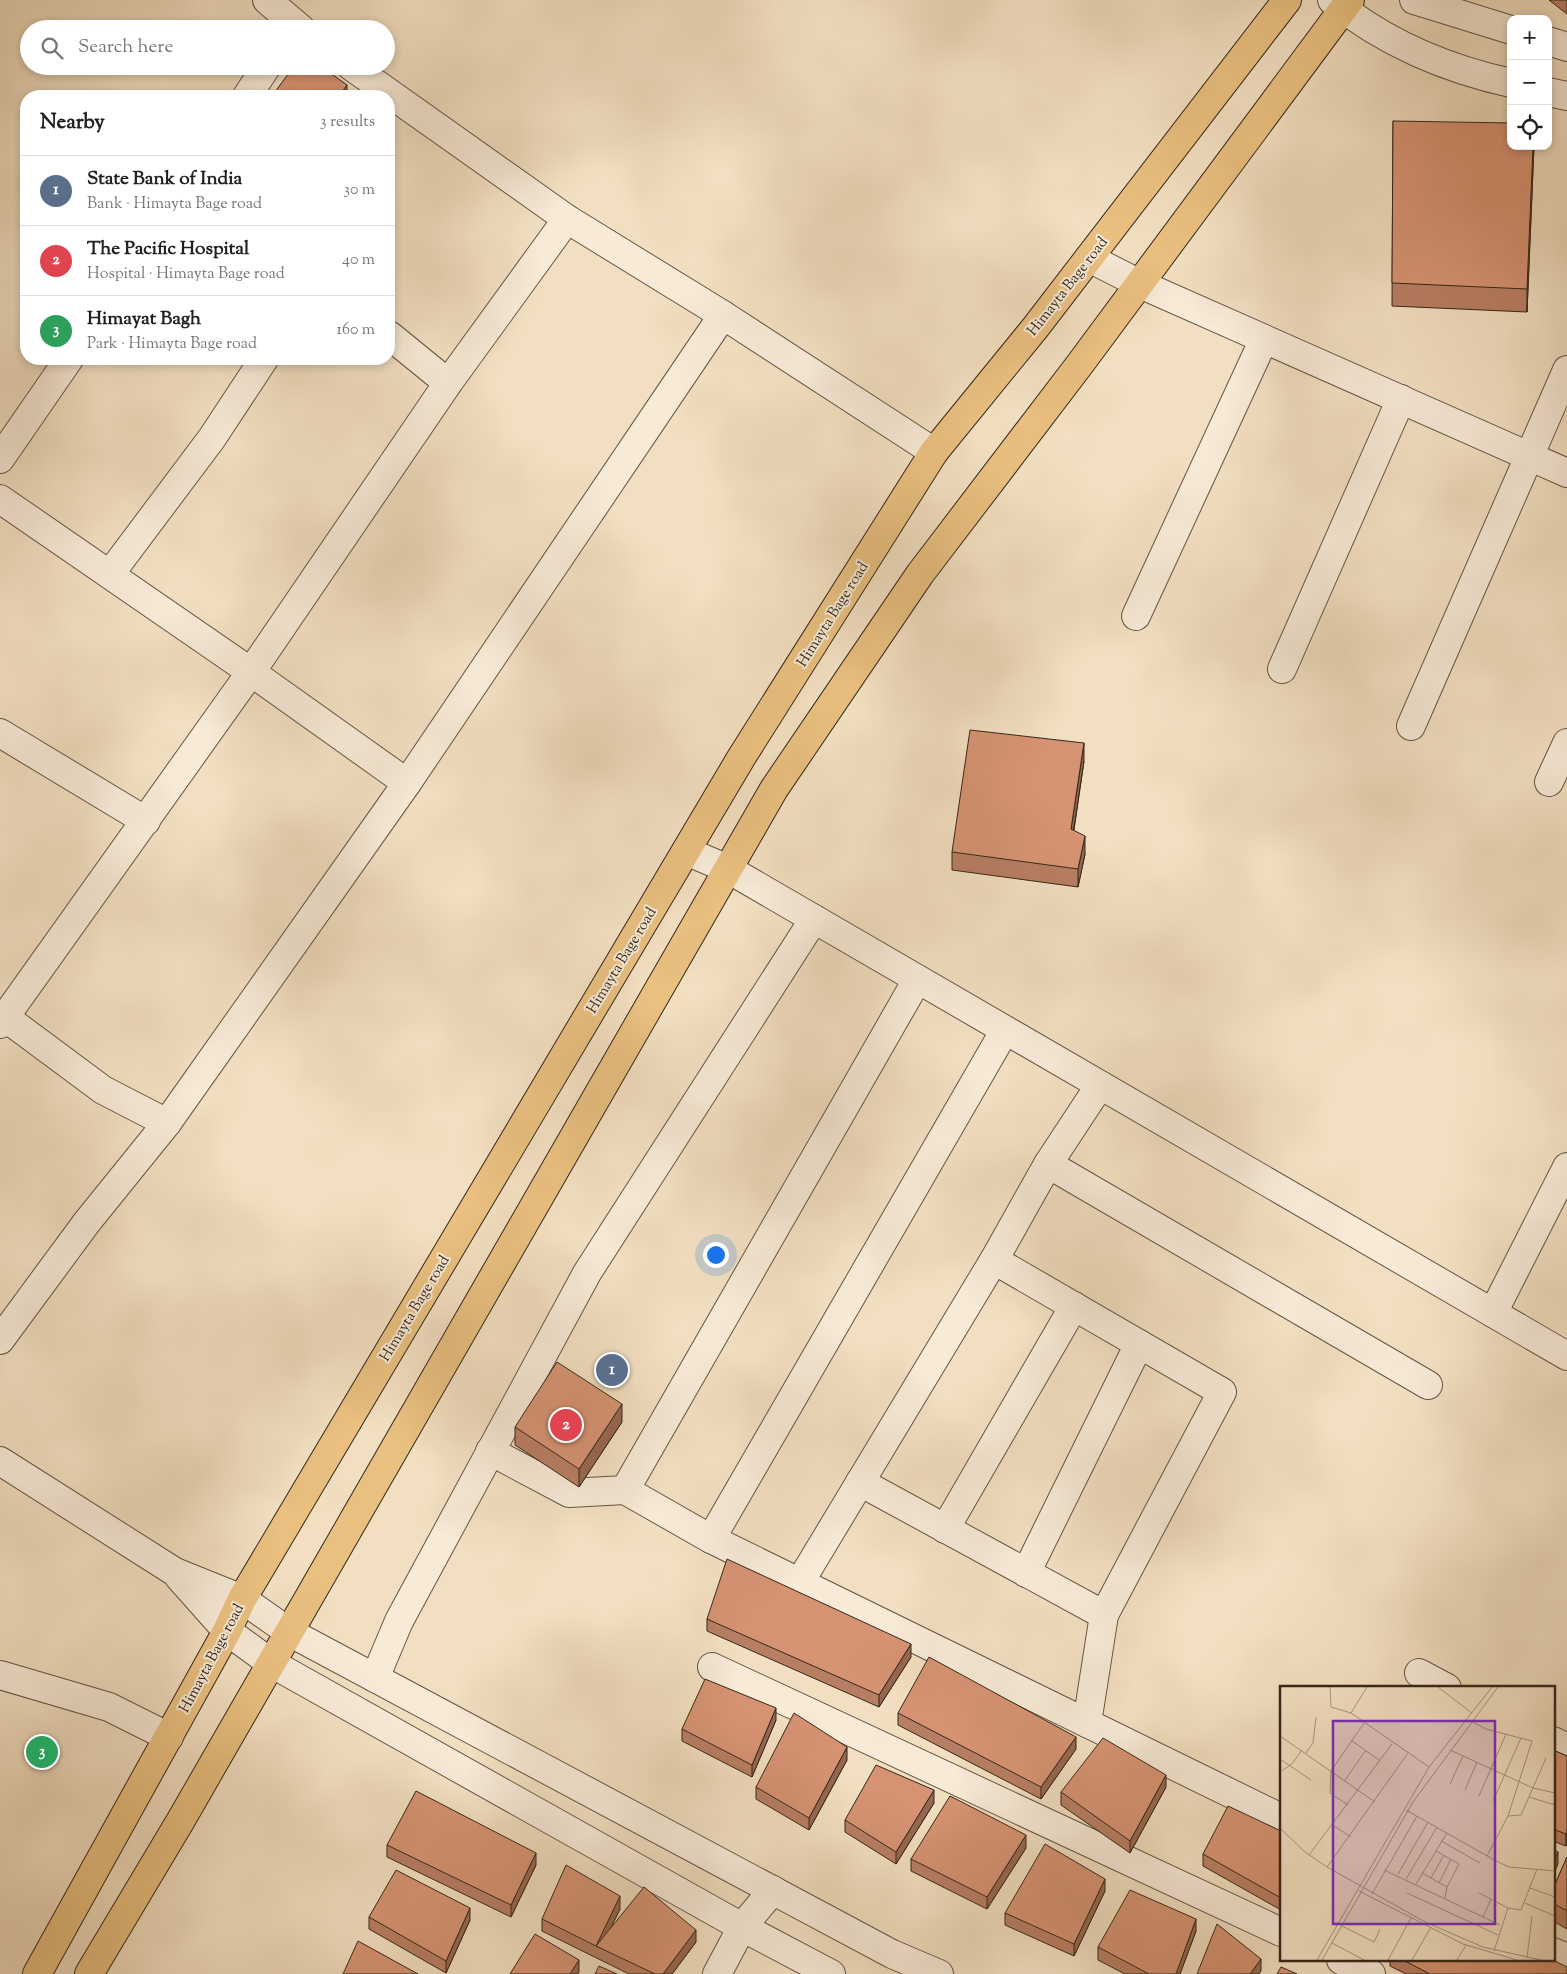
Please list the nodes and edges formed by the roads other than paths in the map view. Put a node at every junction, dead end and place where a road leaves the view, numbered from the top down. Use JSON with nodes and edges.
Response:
{"nodes":[{"id":1,"x":267,"y":0,"type":"edge"},
{"id":2,"x":1287,"y":0,"type":"edge"},
{"id":3,"x":1414,"y":0,"type":"edge"},
{"id":4,"x":1342,"y":3,"type":"edge"},
{"id":5,"x":288,"y":20,"type":"edge"},
{"id":6,"x":1507,"y":29,"type":"edge"},
{"id":7,"x":1552,"y":43,"type":"edge"},
{"id":8,"x":1567,"y":47,"type":"edge"},
{"id":9,"x":261,"y":75,"type":"edge"},
{"id":10,"x":364,"y":75,"type":"edge"},
{"id":11,"x":1507,"y":83,"type":"edge"},
{"id":12,"x":251,"y":90,"type":"edge"},
{"id":13,"x":385,"y":90,"type":"edge"},
{"id":14,"x":1552,"y":93,"type":"edge"},
{"id":15,"x":1567,"y":96,"type":"edge"},
{"id":16,"x":395,"y":97,"type":"edge"},
{"id":17,"x":567,"y":219,"type":"junction"},
{"id":18,"x":1089,"y":258,"type":"junction"},
{"id":19,"x":1140,"y":284,"type":"junction"},
{"id":20,"x":723,"y":315,"type":"junction"},
{"id":21,"x":1264,"y":339,"type":"junction"},
{"id":22,"x":395,"y":340,"type":"edge"},
{"id":23,"x":65,"y":365,"type":"edge"},
{"id":24,"x":260,"y":365,"type":"edge"},
{"id":25,"x":1567,"y":370,"type":"edge"},
{"id":26,"x":448,"y":383,"type":"junction"},
{"id":27,"x":1401,"y":399,"type":"junction"},
{"id":28,"x":934,"y":452,"type":"junction"},
{"id":29,"x":1529,"y":456,"type":"junction"},
{"id":30,"x":0,"y":459,"type":"edge"},
{"id":31,"x":1567,"y":473,"type":"edge"},
{"id":32,"x":0,"y":499,"type":"edge"},
{"id":33,"x":110,"y":574,"type":"junction"},
{"id":34,"x":1136,"y":616,"type":"dead end"},
{"id":35,"x":1282,"y":669,"type":"dead end"},
{"id":36,"x":251,"y":672,"type":"junction"},
{"id":37,"x":1411,"y":726,"type":"dead end"},
{"id":38,"x":0,"y":733,"type":"edge"},
{"id":39,"x":1567,"y":743,"type":"edge"},
{"id":40,"x":1549,"y":782,"type":"dead end"},
{"id":41,"x":408,"y":783,"type":"junction"},
{"id":42,"x":146,"y":820,"type":"junction"},
{"id":43,"x":686,"y":851,"type":"junction"},
{"id":44,"x":728,"y":869,"type":"junction"},
{"id":45,"x":814,"y":919,"type":"junction"},
{"id":46,"x":917,"y":980,"type":"junction"},
{"id":47,"x":3,"y":1021,"type":"edge"},
{"id":48,"x":1005,"y":1030,"type":"junction"},
{"id":49,"x":1100,"y":1085,"type":"junction"},
{"id":50,"x":167,"y":1124,"type":"junction"},
{"id":51,"x":1048,"y":1164,"type":"junction"},
{"id":52,"x":1567,"y":1168,"type":"edge"},
{"id":53,"x":994,"y":1260,"type":"junction"},
{"id":54,"x":1074,"y":1306,"type":"junction"},
{"id":55,"x":1493,"y":1313,"type":"junction"},
{"id":56,"x":0,"y":1340,"type":"edge"},
{"id":57,"x":1139,"y":1344,"type":"junction"},
{"id":58,"x":1567,"y":1356,"type":"edge"},
{"id":59,"x":1428,"y":1385,"type":"dead end"},
{"id":60,"x":490,"y":1451,"type":"junction"},
{"id":61,"x":0,"y":1461,"type":"edge"},
{"id":62,"x":860,"y":1482,"type":"junction"},
{"id":63,"x":625,"y":1490,"type":"junction"},
{"id":64,"x":945,"y":1529,"type":"junction"},
{"id":65,"x":711,"y":1540,"type":"junction"},
{"id":66,"x":175,"y":1572,"type":"junction"},
{"id":67,"x":1026,"y":1573,"type":"junction"},
{"id":68,"x":800,"y":1582,"type":"junction"},
{"id":69,"x":242,"y":1599,"type":"junction"},
{"id":70,"x":1104,"y":1615,"type":"junction"},
{"id":71,"x":227,"y":1631,"type":"junction"},
{"id":72,"x":289,"y":1632,"type":"junction"},
{"id":73,"x":272,"y":1663,"type":"junction"},
{"id":74,"x":712,"y":1667,"type":"dead end"},
{"id":75,"x":1419,"y":1673,"type":"dead end"},
{"id":76,"x":0,"y":1675,"type":"edge"},
{"id":77,"x":375,"y":1678,"type":"junction"},
{"id":78,"x":1444,"y":1686,"type":"edge"},
{"id":79,"x":1087,"y":1723,"type":"junction"},
{"id":80,"x":169,"y":1736,"type":"junction"},
{"id":81,"x":1554,"y":1742,"type":"edge"},
{"id":82,"x":1567,"y":1748,"type":"edge"},
{"id":83,"x":1280,"y":1818,"type":"edge"},
{"id":84,"x":773,"y":1890,"type":"junction"},
{"id":85,"x":742,"y":1927,"type":"junction"},
{"id":86,"x":1280,"y":1932,"type":"edge"},
{"id":87,"x":1554,"y":1952,"type":"edge"},
{"id":88,"x":1567,"y":1958,"type":"edge"},
{"id":89,"x":1345,"y":1962,"type":"edge"},
{"id":90,"x":37,"y":1974,"type":"edge"},
{"id":91,"x":90,"y":1974,"type":"edge"},
{"id":92,"x":717,"y":1974,"type":"edge"},
{"id":93,"x":831,"y":1974,"type":"edge"},
{"id":94,"x":938,"y":1974,"type":"edge"},
{"id":95,"x":1371,"y":1974,"type":"edge"}],
"edges":[{"from":1,"to":5,"type":"street"},
{"from":2,"to":18,"type":"main road","name":"Himayta Bage road"},
{"from":3,"to":6,"type":"street"},
{"from":4,"to":11,"type":"street"},
{"from":4,"to":19,"type":"main road"},
{"from":7,"to":8,"type":"street"},
{"from":9,"to":12,"type":"street"},
{"from":10,"to":13,"type":"street"},
{"from":14,"to":15,"type":"street"},
{"from":16,"to":17,"type":"street"},
{"from":17,"to":20,"type":"street"},
{"from":17,"to":26,"type":"street"},
{"from":18,"to":19,"type":"street"},
{"from":18,"to":28,"type":"main road","name":"Himayta Bage road"},
{"from":19,"to":21,"type":"street"},
{"from":19,"to":44,"type":"main road"},
{"from":20,"to":28,"type":"street"},
{"from":20,"to":41,"type":"street"},
{"from":21,"to":27,"type":"street"},
{"from":21,"to":34,"type":"street"},
{"from":22,"to":26,"type":"street"},
{"from":23,"to":30,"type":"street"},
{"from":24,"to":33,"type":"street"},
{"from":25,"to":29,"type":"street"},
{"from":26,"to":36,"type":"street"},
{"from":27,"to":29,"type":"street"},
{"from":27,"to":35,"type":"street"},
{"from":28,"to":43,"type":"main road","name":"Himayta Bage road"},
{"from":29,"to":31,"type":"street"},
{"from":29,"to":37,"type":"street"},
{"from":32,"to":33,"type":"street"},
{"from":33,"to":36,"type":"street"},
{"from":36,"to":41,"type":"street"},
{"from":36,"to":42,"type":"street"},
{"from":38,"to":42,"type":"street"},
{"from":39,"to":40,"type":"street"},
{"from":41,"to":50,"type":"street"},
{"from":42,"to":47,"type":"street"},
{"from":43,"to":44,"type":"street"},
{"from":43,"to":69,"type":"main road","name":"Himayta Bage road"},
{"from":44,"to":45,"type":"street"},
{"from":44,"to":72,"type":"main road"},
{"from":45,"to":46,"type":"street"},
{"from":45,"to":60,"type":"street"},
{"from":46,"to":48,"type":"street"},
{"from":46,"to":63,"type":"street"},
{"from":47,"to":50,"type":"street"},
{"from":48,"to":49,"type":"street"},
{"from":48,"to":65,"type":"street"},
{"from":49,"to":51,"type":"street"},
{"from":49,"to":55,"type":"street"},
{"from":50,"to":56,"type":"street"},
{"from":51,"to":53,"type":"street"},
{"from":51,"to":59,"type":"street"},
{"from":52,"to":55,"type":"street"},
{"from":53,"to":54,"type":"street"},
{"from":53,"to":62,"type":"street"},
{"from":54,"to":57,"type":"street"},
{"from":54,"to":64,"type":"street"},
{"from":55,"to":58,"type":"street"},
{"from":57,"to":67,"type":"street"},
{"from":57,"to":70,"type":"street"},
{"from":60,"to":63,"type":"street"},
{"from":60,"to":77,"type":"street"},
{"from":61,"to":66,"type":"street"},
{"from":62,"to":64,"type":"street"},
{"from":62,"to":68,"type":"street"},
{"from":63,"to":65,"type":"street"},
{"from":64,"to":67,"type":"street"},
{"from":65,"to":68,"type":"street"},
{"from":66,"to":69,"type":"street"},
{"from":66,"to":71,"type":"street"},
{"from":67,"to":70,"type":"street"},
{"from":68,"to":79,"type":"street"},
{"from":69,"to":71,"type":"main road","name":"Himayta Bage road"},
{"from":69,"to":72,"type":"street"},
{"from":70,"to":79,"type":"street"},
{"from":71,"to":73,"type":"street"},
{"from":71,"to":80,"type":"main road","name":"Himayta Bage road"},
{"from":72,"to":73,"type":"main road"},
{"from":72,"to":77,"type":"street"},
{"from":73,"to":85,"type":"street"},
{"from":73,"to":91,"type":"main road"},
{"from":74,"to":86,"type":"street"},
{"from":75,"to":78,"type":"street"},
{"from":76,"to":80,"type":"street"},
{"from":77,"to":84,"type":"street"},
{"from":79,"to":83,"type":"street"},
{"from":80,"to":90,"type":"main road","name":"Himayta Bage road"},
{"from":81,"to":82,"type":"street"},
{"from":84,"to":85,"type":"street"},
{"from":84,"to":94,"type":"street"},
{"from":85,"to":92,"type":"street"},
{"from":85,"to":93,"type":"street"},
{"from":87,"to":88,"type":"street"},
{"from":89,"to":95,"type":"street"}]}
